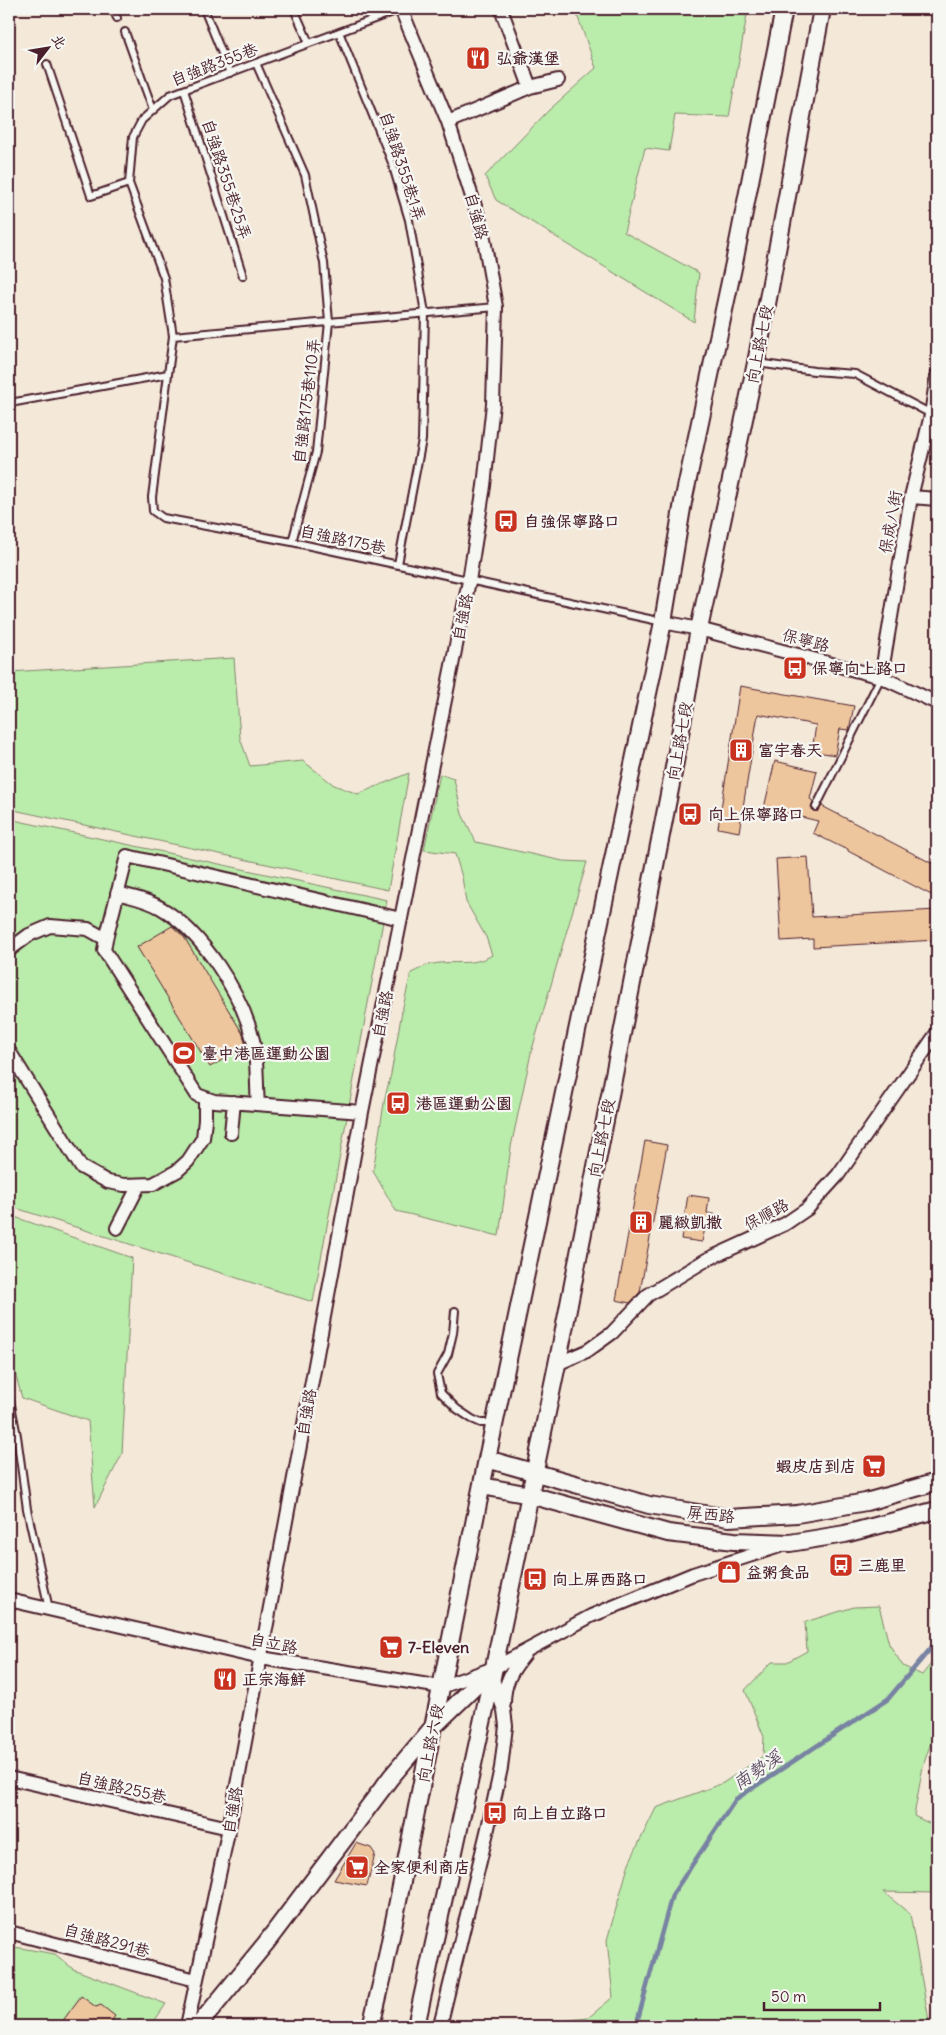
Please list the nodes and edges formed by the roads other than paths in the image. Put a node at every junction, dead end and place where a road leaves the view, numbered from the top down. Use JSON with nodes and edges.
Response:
{"nodes":[{"id":1,"x":114,"y":9,"type":"edge"},
{"id":2,"x":204,"y":9,"type":"edge"},
{"id":3,"x":294,"y":9,"type":"edge"},
{"id":4,"x":401,"y":9,"type":"edge"},
{"id":5,"x":500,"y":9,"type":"edge"},
{"id":6,"x":784,"y":9,"type":"edge"},
{"id":7,"x":822,"y":9,"type":"edge"},
{"id":8,"x":117,"y":18,"type":"dead end"},
{"id":9,"x":125,"y":32,"type":"dead end"},
{"id":10,"x":339,"y":32,"type":"junction"},
{"id":11,"x":309,"y":43,"type":"junction"},
{"id":12,"x":256,"y":63,"type":"junction"},
{"id":13,"x":47,"y":64,"type":"dead end"},
{"id":14,"x":230,"y":73,"type":"junction"},
{"id":15,"x":558,"y":80,"type":"dead end"},
{"id":16,"x":530,"y":87,"type":"junction"},
{"id":17,"x":184,"y":90,"type":"junction"},
{"id":18,"x":153,"y":110,"type":"junction"},
{"id":19,"x":448,"y":122,"type":"junction"},
{"id":20,"x":129,"y":183,"type":"junction"},
{"id":21,"x":243,"y":276,"type":"dead end"},
{"id":22,"x":496,"y":306,"type":"junction"},
{"id":23,"x":426,"y":313,"type":"junction"},
{"id":24,"x":329,"y":322,"type":"junction"},
{"id":25,"x":174,"y":336,"type":"junction"},
{"id":26,"x":756,"y":363,"type":"junction"},
{"id":27,"x":168,"y":374,"type":"junction"},
{"id":28,"x":937,"y":375,"type":"edge"},
{"id":29,"x":10,"y":403,"type":"dead end"},
{"id":30,"x":934,"y":416,"type":"edge"},
{"id":31,"x":911,"y":497,"type":"junction"},
{"id":32,"x":937,"y":499,"type":"edge"},
{"id":33,"x":292,"y":542,"type":"junction"},
{"id":34,"x":398,"y":564,"type":"junction"},
{"id":35,"x":469,"y":581,"type":"junction"},
{"id":36,"x":663,"y":622,"type":"junction"},
{"id":37,"x":699,"y":629,"type":"junction"},
{"id":38,"x":881,"y":677,"type":"junction"},
{"id":39,"x":937,"y":703,"type":"edge"},
{"id":40,"x":816,"y":807,"type":"dead end"},
{"id":41,"x":118,"y":893,"type":"junction"},
{"id":42,"x":401,"y":919,"type":"junction"},
{"id":43,"x":106,"y":939,"type":"junction"},
{"id":44,"x":9,"y":950,"type":"edge"},
{"id":45,"x":937,"y":1033,"type":"edge"},
{"id":46,"x":9,"y":1051,"type":"edge"},
{"id":47,"x":205,"y":1098,"type":"junction"},
{"id":48,"x":234,"y":1102,"type":"junction"},
{"id":49,"x":258,"y":1104,"type":"junction"},
{"id":50,"x":362,"y":1112,"type":"junction"},
{"id":51,"x":231,"y":1133,"type":"dead end"},
{"id":52,"x":139,"y":1185,"type":"junction"},
{"id":53,"x":117,"y":1228,"type":"dead end"},
{"id":54,"x":454,"y":1310,"type":"dead end"},
{"id":55,"x":557,"y":1364,"type":"junction"},
{"id":56,"x":9,"y":1394,"type":"edge"},
{"id":57,"x":494,"y":1423,"type":"junction"},
{"id":58,"x":487,"y":1459,"type":"junction"},
{"id":59,"x":533,"y":1472,"type":"junction"},
{"id":60,"x":937,"y":1482,"type":"edge"},
{"id":61,"x":482,"y":1486,"type":"junction"},
{"id":62,"x":530,"y":1495,"type":"junction"},
{"id":63,"x":937,"y":1510,"type":"edge"},
{"id":64,"x":790,"y":1543,"type":"junction"},
{"id":65,"x":9,"y":1600,"type":"edge"},
{"id":66,"x":49,"y":1610,"type":"junction"},
{"id":67,"x":529,"y":1649,"type":"junction"},
{"id":68,"x":261,"y":1658,"type":"junction"},
{"id":69,"x":493,"y":1673,"type":"junction"},
{"id":70,"x":441,"y":1687,"type":"junction"},
{"id":71,"x":504,"y":1710,"type":"junction"},
{"id":72,"x":434,"y":1726,"type":"junction"},
{"id":73,"x":9,"y":1778,"type":"edge"},
{"id":74,"x":229,"y":1828,"type":"junction"},
{"id":75,"x":9,"y":1932,"type":"edge"},
{"id":76,"x":196,"y":1980,"type":"junction"},
{"id":77,"x":186,"y":2026,"type":"edge"},
{"id":78,"x":198,"y":2026,"type":"edge"},
{"id":79,"x":371,"y":2026,"type":"edge"},
{"id":80,"x":416,"y":2026,"type":"edge"},
{"id":81,"x":440,"y":2026,"type":"edge"}],
"edges":[{"from":1,"to":8,"type":"lane"},
{"from":2,"to":14,"type":"lane"},
{"from":3,"to":11,"type":"lane"},
{"from":4,"to":10,"type":"lane","name":"自強路355巷"},
{"from":4,"to":19,"type":"street","name":"自強路"},
{"from":5,"to":16,"type":"street"},
{"from":6,"to":36,"type":"main road"},
{"from":7,"to":26,"type":"main road","name":"向上路七段"},
{"from":9,"to":18,"type":"lane"},
{"from":10,"to":11,"type":"lane","name":"自強路355巷"},
{"from":10,"to":23,"type":"lane","name":"自強路355巷1弄"},
{"from":11,"to":12,"type":"lane","name":"自強路355巷"},
{"from":12,"to":14,"type":"lane","name":"自強路355巷"},
{"from":12,"to":24,"type":"lane","name":"自強路175巷110弄"},
{"from":13,"to":20,"type":"lane"},
{"from":14,"to":17,"type":"lane","name":"自強路355巷"},
{"from":15,"to":16,"type":"street"},
{"from":16,"to":19,"type":"street"},
{"from":17,"to":18,"type":"lane","name":"自強路355巷"},
{"from":17,"to":21,"type":"lane","name":"自強路355巷25弄"},
{"from":18,"to":20,"type":"lane","name":"自強路355巷"},
{"from":19,"to":22,"type":"street","name":"自強路"},
{"from":20,"to":25,"type":"lane","name":"自強路355巷"},
{"from":22,"to":23,"type":"lane"},
{"from":22,"to":35,"type":"street","name":"自強路"},
{"from":23,"to":24,"type":"lane"},
{"from":23,"to":34,"type":"lane","name":"自強路355巷1弄"},
{"from":24,"to":25,"type":"lane"},
{"from":24,"to":33,"type":"lane","name":"自強路175巷110弄"},
{"from":25,"to":27,"type":"lane","name":"自強路175巷"},
{"from":26,"to":30,"type":"lane"},
{"from":26,"to":37,"type":"main road","name":"向上路七段"},
{"from":27,"to":29,"type":"lane"},
{"from":27,"to":33,"type":"lane","name":"自強路175巷"},
{"from":28,"to":30,"type":"street","name":"保成八街"},
{"from":30,"to":31,"type":"street","name":"保成八街"},
{"from":31,"to":32,"type":"street"},
{"from":31,"to":38,"type":"street","name":"保成八街"},
{"from":33,"to":34,"type":"lane","name":"自強路175巷"},
{"from":34,"to":35,"type":"lane","name":"自強路175巷"},
{"from":35,"to":36,"type":"lane","name":"自強路175巷"},
{"from":35,"to":42,"type":"street","name":"自強路"},
{"from":36,"to":37,"type":"street","name":"保寧路"},
{"from":36,"to":57,"type":"main road"},
{"from":37,"to":38,"type":"street","name":"保寧路"},
{"from":37,"to":55,"type":"main road","name":"向上路七段"},
{"from":38,"to":39,"type":"street","name":"保寧路"},
{"from":38,"to":40,"type":"lane"},
{"from":41,"to":42,"type":"street"},
{"from":41,"to":43,"type":"street"},
{"from":41,"to":49,"type":"street"},
{"from":42,"to":50,"type":"street","name":"自強路"},
{"from":43,"to":44,"type":"street"},
{"from":43,"to":47,"type":"street"},
{"from":45,"to":55,"type":"street","name":"保順路"},
{"from":46,"to":52,"type":"street"},
{"from":47,"to":48,"type":"street"},
{"from":47,"to":52,"type":"street"},
{"from":48,"to":49,"type":"street"},
{"from":48,"to":51,"type":"street"},
{"from":49,"to":50,"type":"street"},
{"from":50,"to":68,"type":"street","name":"自強路"},
{"from":52,"to":53,"type":"street"},
{"from":54,"to":57,"type":"lane"},
{"from":55,"to":59,"type":"main road","name":"向上路七段"},
{"from":56,"to":66,"type":"lane"},
{"from":57,"to":58,"type":"main road"},
{"from":58,"to":59,"type":"main road","name":"屏西路"},
{"from":58,"to":61,"type":"main road","name":"向上路六段"},
{"from":59,"to":60,"type":"main road","name":"屏西路"},
{"from":59,"to":62,"type":"main road"},
{"from":61,"to":62,"type":"main road","name":"屏西路"},
{"from":61,"to":70,"type":"main road","name":"向上路六段"},
{"from":62,"to":64,"type":"main road","name":"屏西路"},
{"from":62,"to":69,"type":"main road"},
{"from":63,"to":64,"type":"main road","name":"屏西路"},
{"from":64,"to":67,"type":"street","name":"屏西路"},
{"from":65,"to":66,"type":"street","name":"自立路"},
{"from":66,"to":68,"type":"street","name":"自立路"},
{"from":67,"to":69,"type":"street","name":"屏西路"},
{"from":67,"to":71,"type":"street"},
{"from":68,"to":70,"type":"street","name":"自立路"},
{"from":68,"to":74,"type":"street","name":"自強路"},
{"from":69,"to":70,"type":"street","name":"自立路"},
{"from":69,"to":71,"type":"street"},
{"from":69,"to":72,"type":"main road"},
{"from":69,"to":80,"type":"main road"},
{"from":70,"to":72,"type":"main road","name":"向上路六段"},
{"from":71,"to":81,"type":"street"},
{"from":72,"to":78,"type":"main road"},
{"from":72,"to":79,"type":"main road","name":"向上路六段"},
{"from":73,"to":74,"type":"street","name":"自強路255巷"},
{"from":74,"to":76,"type":"street","name":"自強路"},
{"from":75,"to":76,"type":"street","name":"自強路291巷"},
{"from":76,"to":77,"type":"street","name":"自強路"}]}
